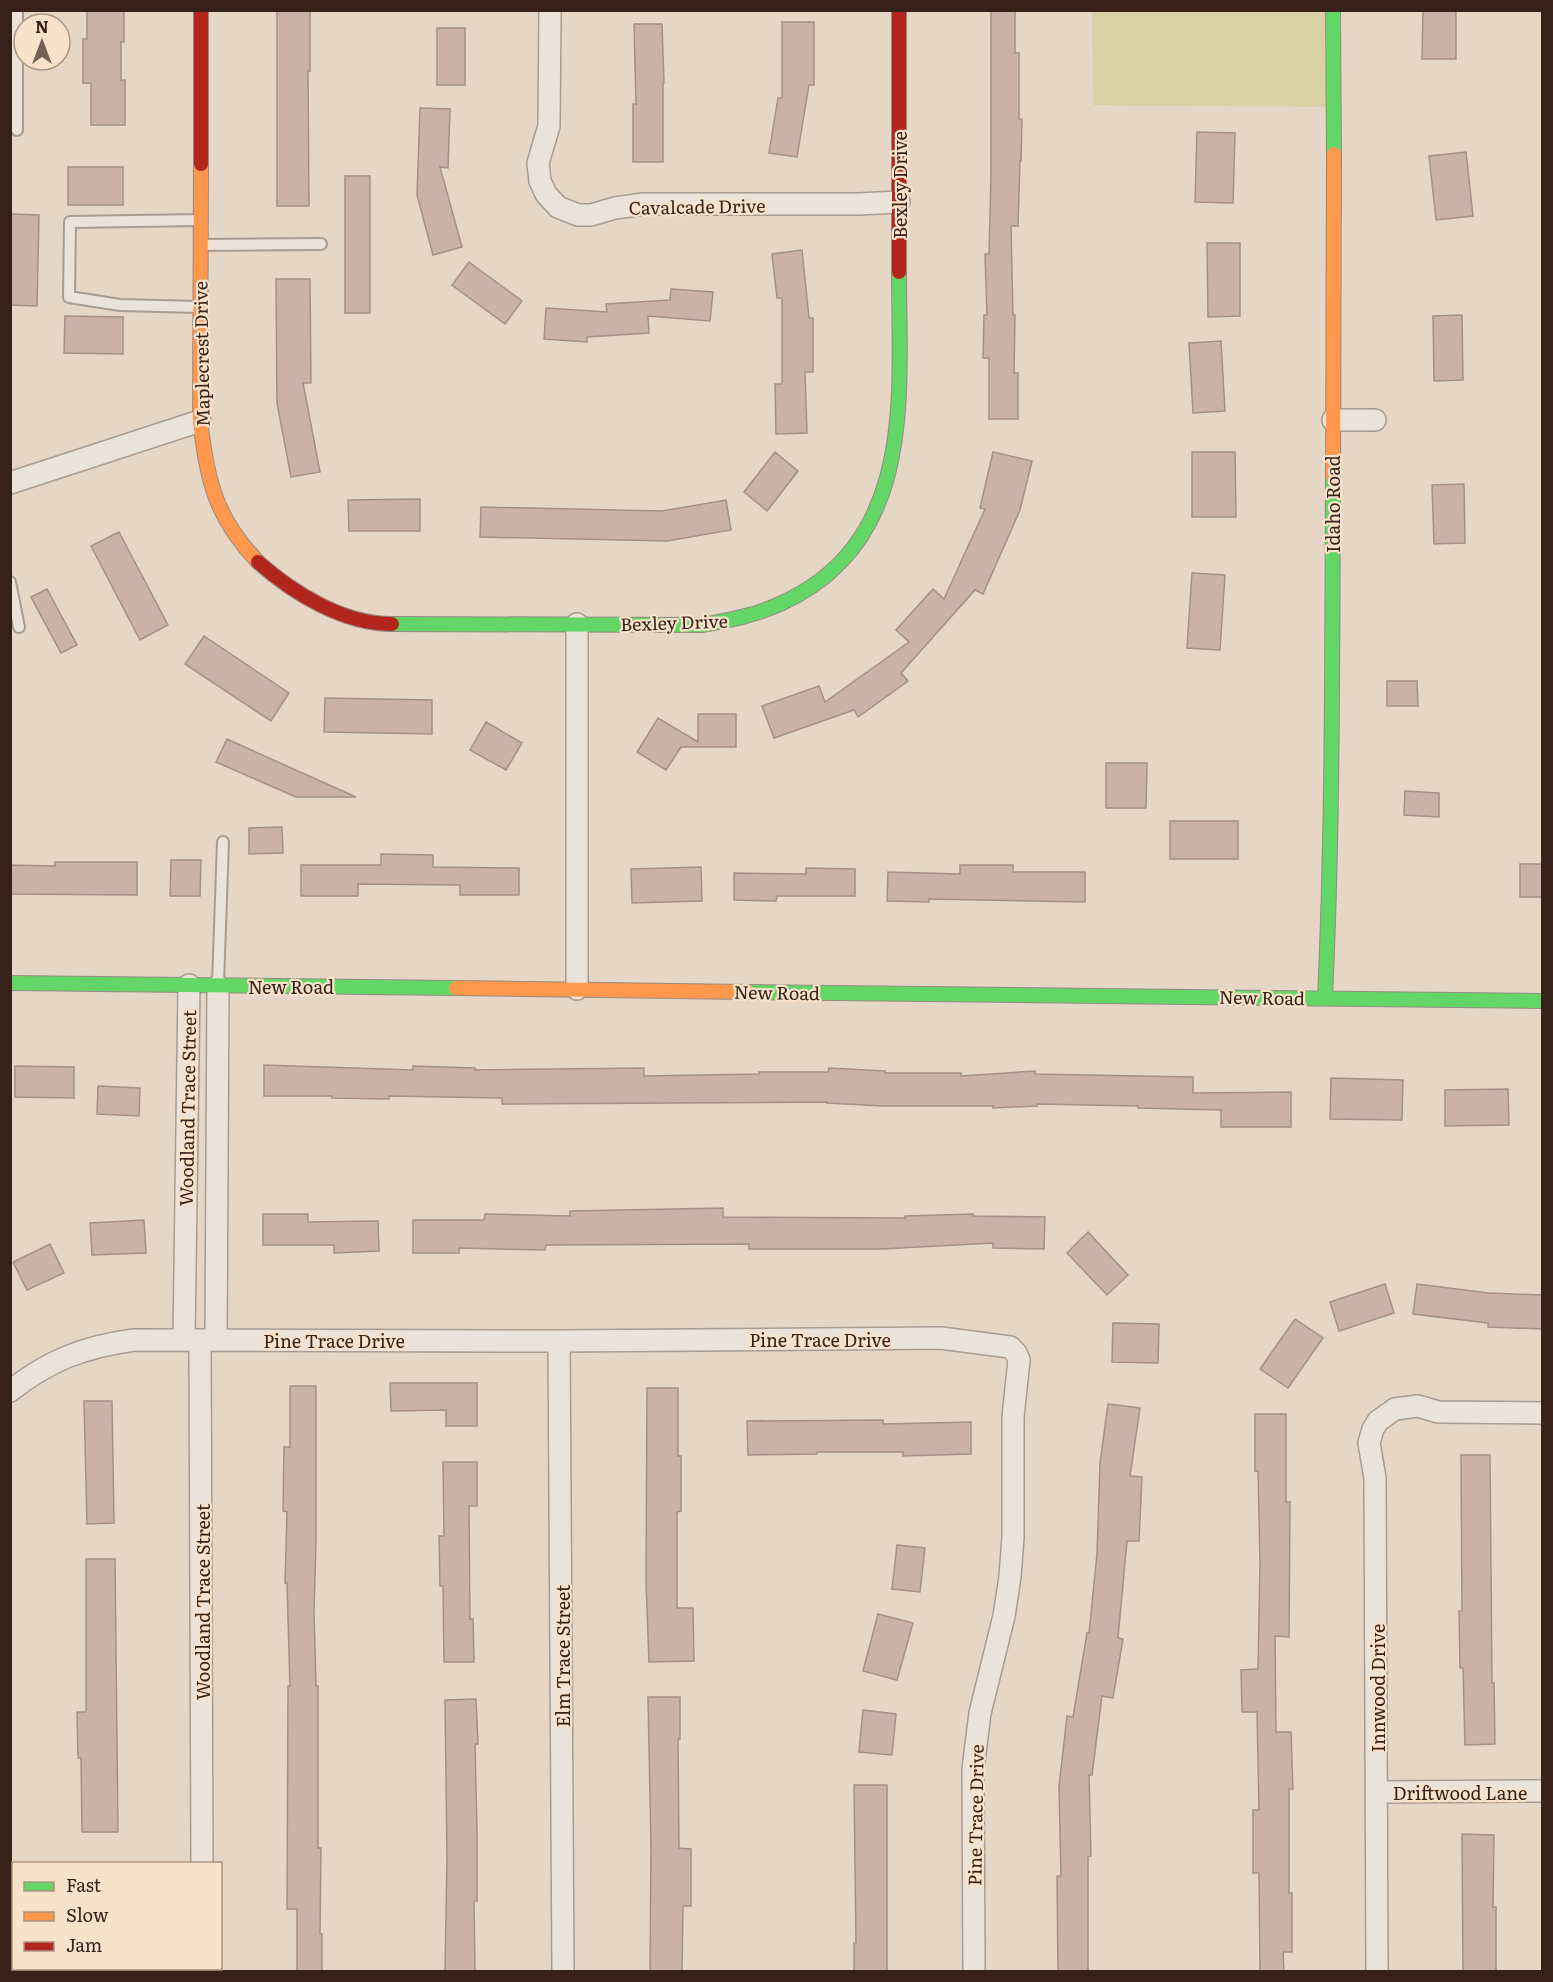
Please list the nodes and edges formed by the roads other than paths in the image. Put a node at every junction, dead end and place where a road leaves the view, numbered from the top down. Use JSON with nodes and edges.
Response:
{"nodes":[{"id":1,"x":17,"y":10,"type":"edge"},
{"id":2,"x":201,"y":10,"type":"edge"},
{"id":3,"x":550,"y":10,"type":"edge"},
{"id":4,"x":899,"y":10,"type":"edge"},
{"id":5,"x":1333,"y":10,"type":"edge"},
{"id":6,"x":16,"y":130,"type":"dead end"},
{"id":7,"x":899,"y":202,"type":"junction"},
{"id":8,"x":200,"y":220,"type":"junction"},
{"id":9,"x":321,"y":244,"type":"dead end"},
{"id":10,"x":200,"y":245,"type":"junction"},
{"id":11,"x":200,"y":307,"type":"junction"},
{"id":12,"x":1333,"y":420,"type":"junction"},
{"id":13,"x":1374,"y":420,"type":"dead end"},
{"id":14,"x":200,"y":421,"type":"junction"},
{"id":15,"x":10,"y":483,"type":"edge"},
{"id":16,"x":10,"y":582,"type":"edge"},
{"id":17,"x":577,"y":624,"type":"junction"},
{"id":18,"x":19,"y":627,"type":"dead end"},
{"id":19,"x":224,"y":842,"type":"dead end"},
{"id":20,"x":10,"y":983,"type":"edge"},
{"id":21,"x":189,"y":985,"type":"junction"},
{"id":22,"x":218,"y":986,"type":"junction"},
{"id":23,"x":577,"y":989,"type":"junction"},
{"id":24,"x":1325,"y":998,"type":"junction"},
{"id":25,"x":1542,"y":1001,"type":"edge"},
{"id":26,"x":200,"y":1340,"type":"junction"},
{"id":27,"x":559,"y":1341,"type":"junction"},
{"id":28,"x":10,"y":1391,"type":"edge"},
{"id":29,"x":1542,"y":1413,"type":"edge"},
{"id":30,"x":1542,"y":1791,"type":"edge"},
{"id":31,"x":1377,"y":1792,"type":"junction"},
{"id":32,"x":202,"y":1862,"type":"edge"},
{"id":33,"x":563,"y":1971,"type":"edge"},
{"id":34,"x":974,"y":1971,"type":"edge"},
{"id":35,"x":1377,"y":1971,"type":"edge"}],
"edges":[{"from":1,"to":6,"type":"lane"},
{"from":2,"to":8,"type":"street","name":"Maplecrest Drive"},
{"from":3,"to":7,"type":"street","name":"Cavalcade Drive"},
{"from":4,"to":7,"type":"street","name":"Bexley Drive"},
{"from":5,"to":12,"type":"street","name":"Idaho Road"},
{"from":7,"to":17,"type":"street","name":"Bexley Drive"},
{"from":8,"to":10,"type":"street","name":"Maplecrest Drive"},
{"from":8,"to":11,"type":"lane"},
{"from":9,"to":10,"type":"lane"},
{"from":10,"to":11,"type":"street","name":"Maplecrest Drive"},
{"from":11,"to":14,"type":"street","name":"Maplecrest Drive"},
{"from":12,"to":13,"type":"street"},
{"from":12,"to":24,"type":"street","name":"Idaho Road"},
{"from":14,"to":15,"type":"street"},
{"from":14,"to":17,"type":"street","name":"Maplecrest Drive"},
{"from":16,"to":18,"type":"lane"},
{"from":17,"to":23,"type":"street"},
{"from":19,"to":22,"type":"lane"},
{"from":20,"to":21,"type":"street","name":"New Road"},
{"from":21,"to":22,"type":"street","name":"New Road"},
{"from":21,"to":26,"type":"street","name":"Woodland Trace Street"},
{"from":22,"to":23,"type":"street","name":"New Road"},
{"from":22,"to":26,"type":"street","name":"Woodland Trace Street"},
{"from":23,"to":24,"type":"street","name":"New Road"},
{"from":24,"to":25,"type":"street","name":"New Road"},
{"from":26,"to":27,"type":"street","name":"Pine Trace Drive"},
{"from":26,"to":28,"type":"street","name":"Pine Trace Drive"},
{"from":26,"to":32,"type":"street","name":"Woodland Trace Street"},
{"from":27,"to":33,"type":"street","name":"Elm Trace Street"},
{"from":27,"to":34,"type":"street","name":"Pine Trace Drive"},
{"from":29,"to":31,"type":"street","name":"Innwood Drive"},
{"from":30,"to":31,"type":"street","name":"Driftwood Lane"},
{"from":31,"to":35,"type":"street","name":"Innwood Drive"}]}
